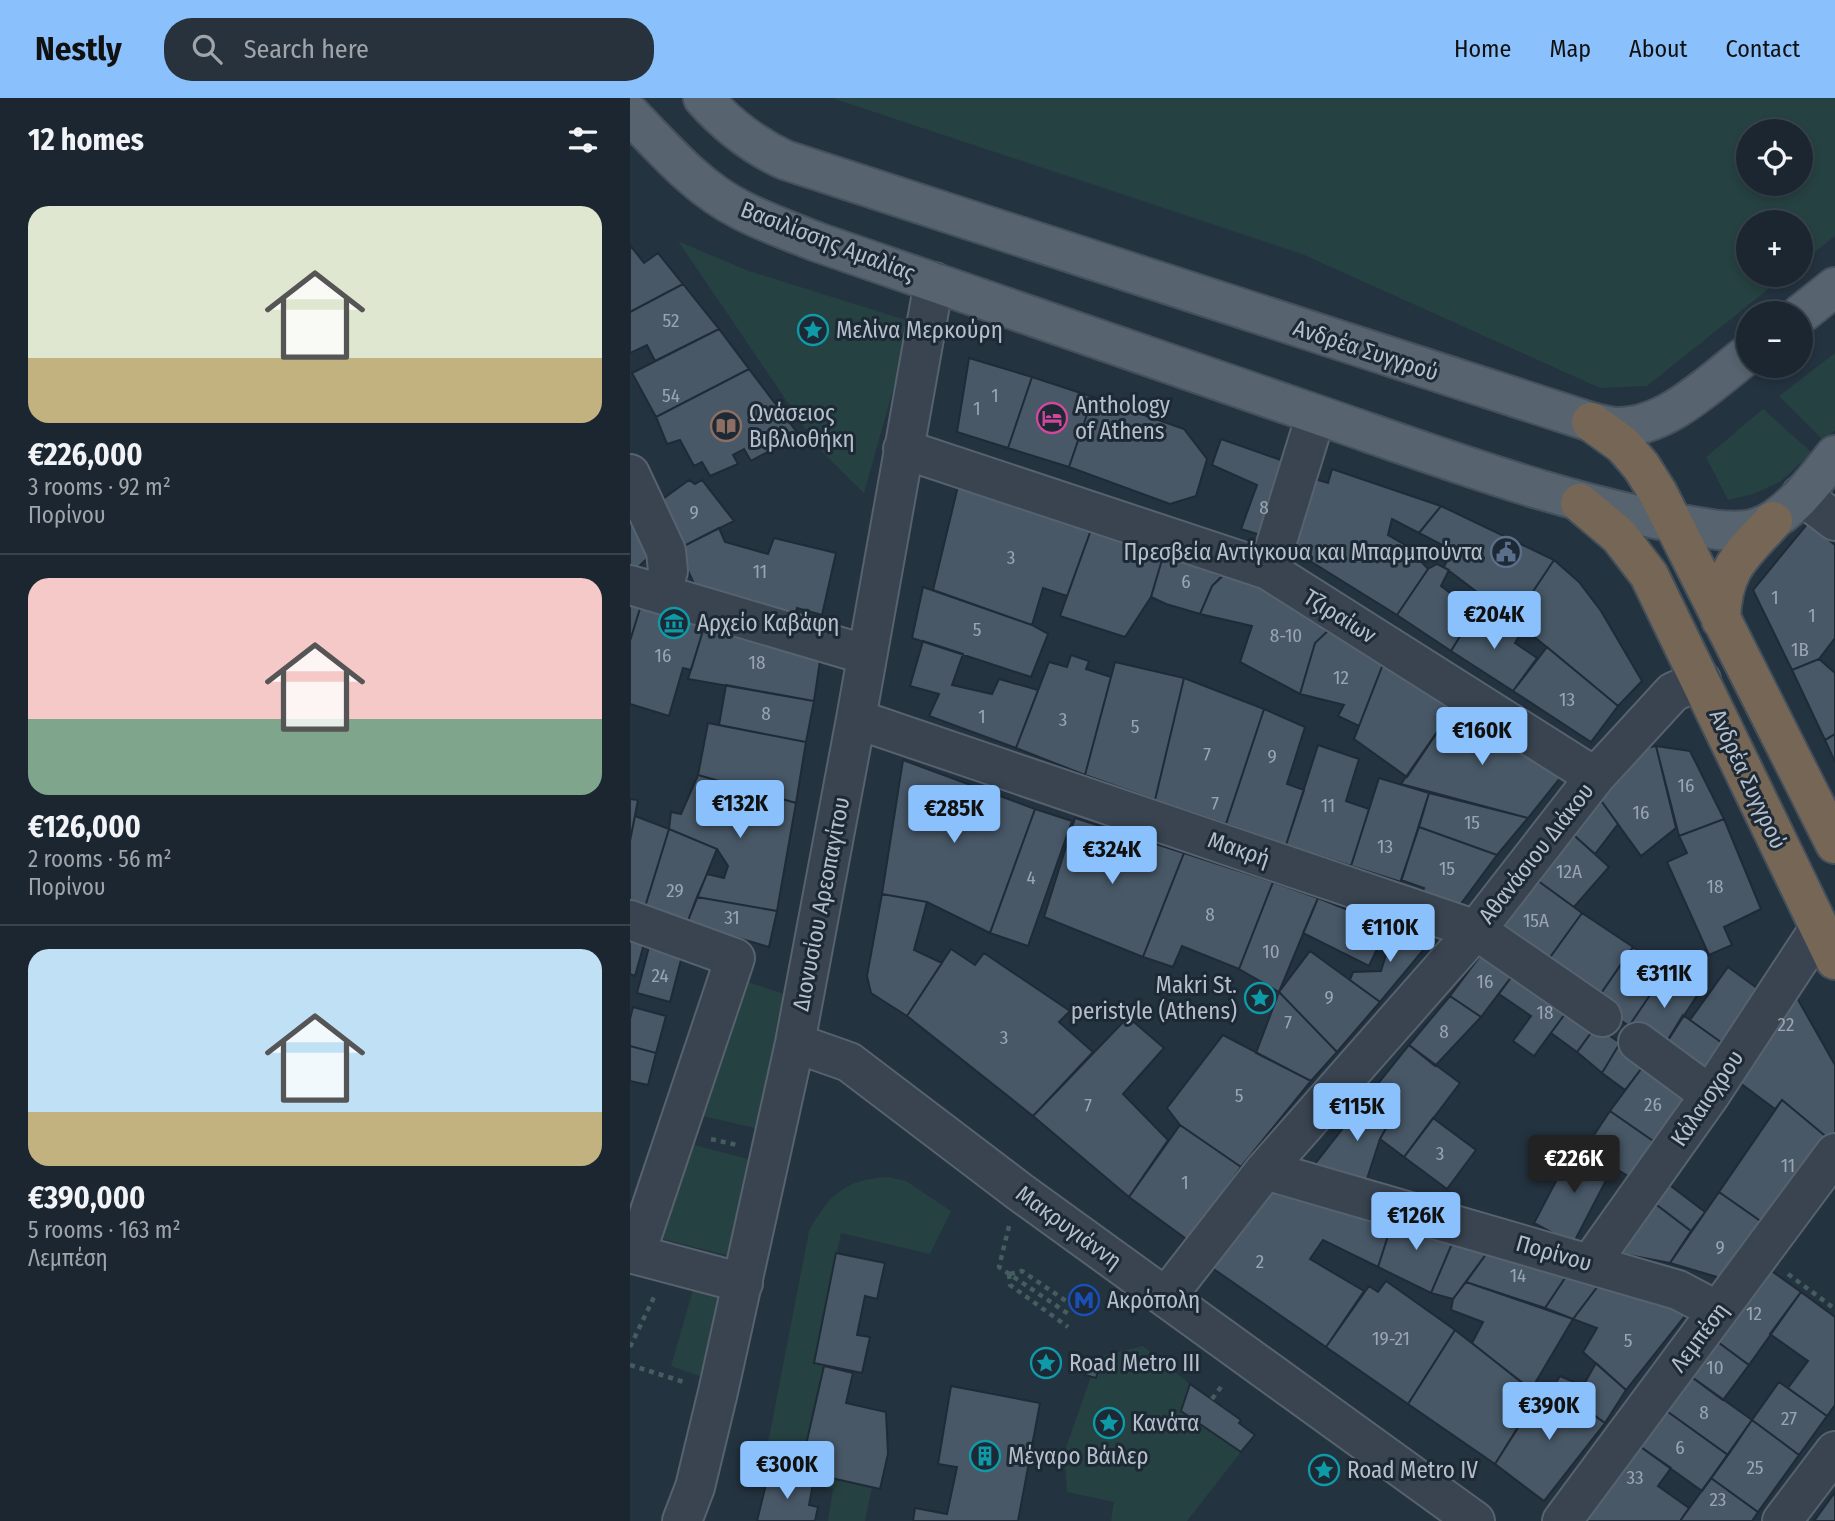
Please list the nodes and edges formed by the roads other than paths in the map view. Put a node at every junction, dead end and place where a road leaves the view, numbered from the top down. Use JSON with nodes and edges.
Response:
{"nodes":[{"id":1,"x":703,"y":98,"type":"edge"},
{"id":2,"x":630,"y":114,"type":"edge"},
{"id":3,"x":934,"y":282,"type":"junction"},
{"id":4,"x":1835,"y":287,"type":"edge"},
{"id":5,"x":1813,"y":304,"type":"edge"},
{"id":6,"x":1736,"y":363,"type":"edge"},
{"id":7,"x":1316,"y":415,"type":"junction"},
{"id":8,"x":1591,"y":422,"type":"junction"},
{"id":9,"x":903,"y":449,"type":"junction"},
{"id":10,"x":1835,"y":455,"type":"edge"},
{"id":11,"x":630,"y":474,"type":"edge"},
{"id":12,"x":1801,"y":495,"type":"junction"},
{"id":13,"x":1580,"y":503,"type":"junction"},
{"id":14,"x":1773,"y":521,"type":"junction"},
{"id":15,"x":1835,"y":521,"type":"edge"},
{"id":16,"x":1672,"y":522,"type":"junction"},
{"id":17,"x":1268,"y":570,"type":"junction"},
{"id":18,"x":646,"y":589,"type":"edge"},
{"id":19,"x":1721,"y":620,"type":"junction"},
{"id":20,"x":867,"y":655,"type":"junction"},
{"id":21,"x":1701,"y":680,"type":"junction"},
{"id":22,"x":856,"y":719,"type":"junction"},
{"id":23,"x":1595,"y":777,"type":"junction"},
{"id":24,"x":1835,"y":844,"type":"edge"},
{"id":25,"x":630,"y":920,"type":"edge"},
{"id":26,"x":1476,"y":930,"type":"junction"},
{"id":27,"x":1827,"y":945,"type":"edge"},
{"id":28,"x":1602,"y":1017,"type":"dead end"},
{"id":29,"x":1638,"y":1042,"type":"dead end"},
{"id":30,"x":795,"y":1043,"type":"junction"},
{"id":31,"x":1710,"y":1095,"type":"junction"},
{"id":32,"x":1835,"y":1153,"type":"edge"},
{"id":33,"x":1265,"y":1170,"type":"junction"},
{"id":34,"x":633,"y":1253,"type":"edge"},
{"id":35,"x":1590,"y":1264,"type":"junction"},
{"id":36,"x":743,"y":1283,"type":"junction"},
{"id":37,"x":1166,"y":1297,"type":"junction"},
{"id":38,"x":1718,"y":1311,"type":"junction"},
{"id":39,"x":1835,"y":1451,"type":"edge"},
{"id":40,"x":682,"y":1521,"type":"edge"},
{"id":41,"x":1475,"y":1521,"type":"edge"},
{"id":42,"x":1562,"y":1521,"type":"edge"},
{"id":43,"x":1782,"y":1521,"type":"edge"}],
"edges":[{"from":1,"to":8,"type":"main road","name":"Ανδρέα Συγγρού"},
{"from":2,"to":3,"type":"main road","name":"Βασιλίσσης Αμαλίας"},
{"from":3,"to":7,"type":"main road","name":"Ανδρέα Συγγρού"},
{"from":3,"to":9,"type":"street","name":"Διονυσίου Αρεοπαγίτου"},
{"from":4,"to":5,"type":"main road"},
{"from":6,"to":8,"type":"main road"},
{"from":7,"to":13,"type":"main road","name":"Ανδρέα Συγγρού"},
{"from":7,"to":17,"type":"street"},
{"from":8,"to":16,"type":"highway","name":"Ανδρέα Συγγρού"},
{"from":9,"to":17,"type":"street","name":"Τζιραίων"},
{"from":9,"to":20,"type":"street","name":"Διονυσίου Αρεοπαγίτου"},
{"from":10,"to":12,"type":"main road"},
{"from":11,"to":18,"type":"street"},
{"from":12,"to":14,"type":"main road"},
{"from":12,"to":15,"type":"street"},
{"from":13,"to":16,"type":"main road","name":"Ανδρέα Συγγρού"},
{"from":13,"to":21,"type":"highway","name":"Ανδρέα Συγγρού"},
{"from":14,"to":16,"type":"main road"},
{"from":14,"to":19,"type":"highway"},
{"from":16,"to":19,"type":"highway","name":"Ανδρέα Συγγρού"},
{"from":17,"to":23,"type":"street","name":"Τζιραίων"},
{"from":18,"to":20,"type":"street"},
{"from":19,"to":24,"type":"highway","name":"Ανδρέα Συγγρού"},
{"from":20,"to":22,"type":"street","name":"Διονυσίου Αρεοπαγίτου"},
{"from":21,"to":23,"type":"street","name":"Αθανάσιου Διάκου"},
{"from":21,"to":27,"type":"highway","name":"Ανδρέα Συγγρού"},
{"from":22,"to":26,"type":"street","name":"Μακρή"},
{"from":22,"to":30,"type":"street","name":"Διονυσίου Αρεοπαγίτου"},
{"from":23,"to":26,"type":"street","name":"Αθανάσιου Διάκου"},
{"from":25,"to":34,"type":"street"},
{"from":26,"to":28,"type":"street","name":"Μακρή"},
{"from":26,"to":33,"type":"street","name":"Αθανάσιου Διάκου"},
{"from":27,"to":31,"type":"street","name":"Κάλαισχρου"},
{"from":29,"to":31,"type":"street"},
{"from":30,"to":36,"type":"street","name":"Διονυσίου Αρεοπαγίτου"},
{"from":30,"to":37,"type":"street","name":"Μακρυγιάννη"},
{"from":31,"to":35,"type":"street","name":"Κάλαισχρου"},
{"from":32,"to":38,"type":"street","name":"Λεμπέση"},
{"from":33,"to":35,"type":"street","name":"Πορίνου"},
{"from":33,"to":37,"type":"street","name":"Αθανάσιου Διάκου"},
{"from":34,"to":36,"type":"street"},
{"from":35,"to":38,"type":"street","name":"Πορίνου"},
{"from":36,"to":40,"type":"street","name":"Διονυσίου Αρεοπαγίτου"},
{"from":37,"to":41,"type":"street","name":"Μακρυγιάννη"},
{"from":38,"to":42,"type":"street","name":"Λεμπέση"},
{"from":39,"to":43,"type":"street"}]}
